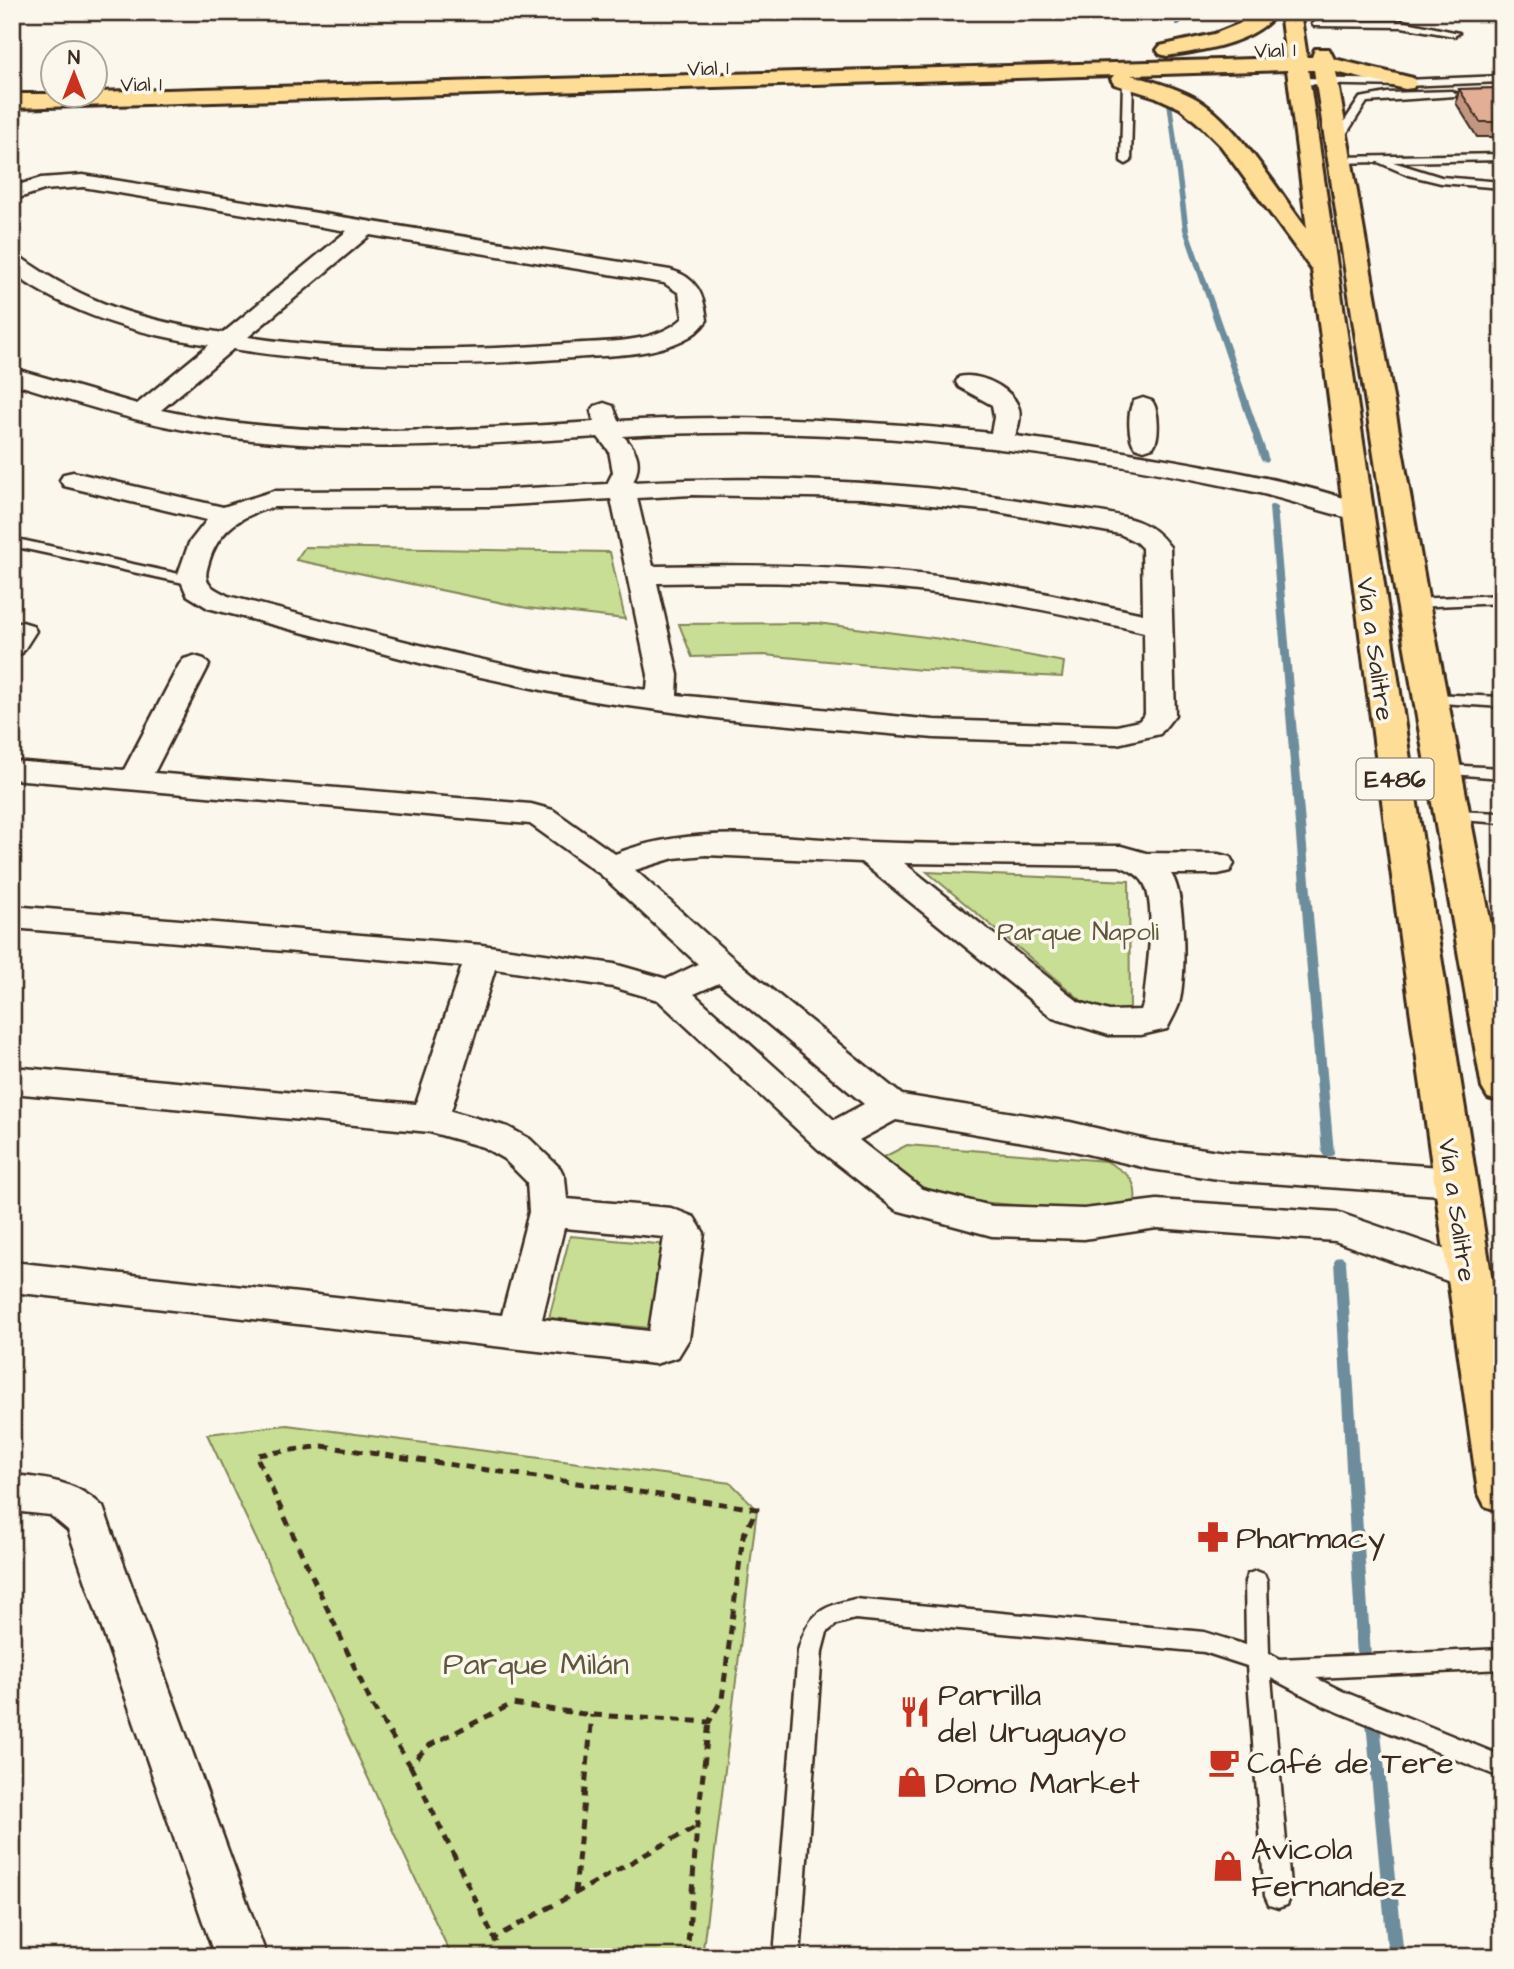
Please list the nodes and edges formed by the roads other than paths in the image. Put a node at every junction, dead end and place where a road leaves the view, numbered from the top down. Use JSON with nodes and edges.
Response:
{"nodes":[{"id":1,"x":1268,"y":12,"type":"edge"},
{"id":2,"x":1454,"y":33,"type":"dead end"},
{"id":3,"x":1310,"y":48,"type":"edge"},
{"id":4,"x":1147,"y":54,"type":"junction"},
{"id":5,"x":1075,"y":69,"type":"junction"},
{"id":6,"x":1502,"y":79,"type":"edge"},
{"id":7,"x":1128,"y":80,"type":"junction"},
{"id":8,"x":108,"y":85,"type":"edge"},
{"id":9,"x":38,"y":86,"type":"edge"},
{"id":10,"x":12,"y":87,"type":"edge"},
{"id":11,"x":1410,"y":89,"type":"junction"},
{"id":12,"x":1465,"y":93,"type":"edge"},
{"id":13,"x":12,"y":102,"type":"edge"},
{"id":14,"x":1338,"y":150,"type":"junction"},
{"id":15,"x":1502,"y":157,"type":"edge"},
{"id":16,"x":1377,"y":159,"type":"junction"},
{"id":17,"x":1126,"y":161,"type":"dead end"},
{"id":18,"x":1502,"y":185,"type":"edge"},
{"id":19,"x":12,"y":194,"type":"edge"},
{"id":20,"x":364,"y":228,"type":"junction"},
{"id":21,"x":12,"y":262,"type":"edge"},
{"id":22,"x":1327,"y":274,"type":"junction"},
{"id":23,"x":231,"y":341,"type":"junction"},
{"id":24,"x":12,"y":351,"type":"edge"},
{"id":25,"x":12,"y":375,"type":"edge"},
{"id":26,"x":968,"y":382,"type":"dead end"},
{"id":27,"x":151,"y":405,"type":"junction"},
{"id":28,"x":1143,"y":407,"type":"dead end"},
{"id":29,"x":608,"y":426,"type":"junction"},
{"id":30,"x":1005,"y":432,"type":"junction"},
{"id":31,"x":1144,"y":442,"type":"junction"},
{"id":32,"x":1106,"y":445,"type":"junction"},
{"id":33,"x":73,"y":480,"type":"dead end"},
{"id":34,"x":621,"y":486,"type":"junction"},
{"id":35,"x":1355,"y":499,"type":"junction"},
{"id":36,"x":226,"y":516,"type":"junction"},
{"id":37,"x":12,"y":542,"type":"edge"},
{"id":38,"x":641,"y":575,"type":"junction"},
{"id":39,"x":193,"y":581,"type":"junction"},
{"id":40,"x":1502,"y":599,"type":"edge"},
{"id":41,"x":1413,"y":603,"type":"junction"},
{"id":42,"x":1158,"y":626,"type":"junction"},
{"id":43,"x":194,"y":665,"type":"dead end"},
{"id":44,"x":1431,"y":699,"type":"junction"},
{"id":45,"x":661,"y":702,"type":"junction"},
{"id":46,"x":1502,"y":702,"type":"edge"},
{"id":47,"x":12,"y":769,"type":"edge"},
{"id":48,"x":1444,"y":770,"type":"junction"},
{"id":49,"x":1502,"y":772,"type":"edge"},
{"id":50,"x":135,"y":779,"type":"junction"},
{"id":51,"x":1453,"y":816,"type":"junction"},
{"id":52,"x":1502,"y":818,"type":"edge"},
{"id":53,"x":869,"y":852,"type":"junction"},
{"id":54,"x":1144,"y":863,"type":"junction"},
{"id":55,"x":1218,"y":864,"type":"dead end"},
{"id":56,"x":612,"y":867,"type":"junction"},
{"id":57,"x":12,"y":917,"type":"edge"},
{"id":58,"x":482,"y":956,"type":"junction"},
{"id":59,"x":722,"y":967,"type":"junction"},
{"id":60,"x":670,"y":992,"type":"junction"},
{"id":61,"x":12,"y":1080,"type":"edge"},
{"id":62,"x":1502,"y":1088,"type":"edge"},
{"id":63,"x":891,"y":1106,"type":"junction"},
{"id":64,"x":430,"y":1119,"type":"junction"},
{"id":65,"x":831,"y":1139,"type":"junction"},
{"id":66,"x":1151,"y":1155,"type":"junction"},
{"id":67,"x":1266,"y":1169,"type":"junction"},
{"id":68,"x":1332,"y":1173,"type":"junction"},
{"id":69,"x":1455,"y":1182,"type":"junction"},
{"id":70,"x":548,"y":1212,"type":"junction"},
{"id":71,"x":1157,"y":1214,"type":"junction"},
{"id":72,"x":1270,"y":1221,"type":"junction"},
{"id":73,"x":1337,"y":1227,"type":"junction"},
{"id":74,"x":1466,"y":1273,"type":"junction"},
{"id":75,"x":12,"y":1277,"type":"edge"},
{"id":76,"x":518,"y":1333,"type":"junction"},
{"id":77,"x":1502,"y":1492,"type":"edge"},
{"id":78,"x":12,"y":1493,"type":"edge"},
{"id":79,"x":1256,"y":1581,"type":"dead end"},
{"id":80,"x":1258,"y":1659,"type":"junction"},
{"id":81,"x":1502,"y":1659,"type":"edge"},
{"id":82,"x":1281,"y":1669,"type":"junction"},
{"id":83,"x":1502,"y":1767,"type":"edge"},
{"id":84,"x":1278,"y":1896,"type":"dead end"},
{"id":85,"x":241,"y":1957,"type":"edge"},
{"id":86,"x":787,"y":1957,"type":"edge"}],
"edges":[{"from":1,"to":4,"type":"main road"},
{"from":2,"to":3,"type":"lane"},
{"from":3,"to":4,"type":"main road","name":"Vial 1"},
{"from":3,"to":5,"type":"main road"},
{"from":3,"to":11,"type":"main road"},
{"from":3,"to":14,"type":"main road","name":"Vía a Salitre","number":"E486"},
{"from":3,"to":22,"type":"main road","name":"Vía a Salitre","number":"E486"},
{"from":4,"to":8,"type":"main road","name":"Vial 1"},
{"from":5,"to":7,"type":"main road"},
{"from":5,"to":13,"type":"main road"},
{"from":6,"to":11,"type":"lane"},
{"from":7,"to":17,"type":"lane"},
{"from":7,"to":22,"type":"main road"},
{"from":9,"to":10,"type":"main road"},
{"from":11,"to":12,"type":"lane"},
{"from":11,"to":14,"type":"lane"},
{"from":14,"to":16,"type":"lane"},
{"from":14,"to":41,"type":"main road","name":"Vía a Salitre","number":"E486"},
{"from":15,"to":16,"type":"lane"},
{"from":16,"to":18,"type":"lane"},
{"from":19,"to":20,"type":"street"},
{"from":20,"to":23,"type":"street"},
{"from":20,"to":23,"type":"street"},
{"from":21,"to":23,"type":"street"},
{"from":22,"to":35,"type":"main road","name":"Vía a Salitre","number":"E486"},
{"from":23,"to":27,"type":"street"},
{"from":24,"to":27,"type":"street"},
{"from":25,"to":27,"type":"street"},
{"from":26,"to":30,"type":"street"},
{"from":27,"to":29,"type":"street"},
{"from":28,"to":31,"type":"street"},
{"from":29,"to":30,"type":"street"},
{"from":29,"to":34,"type":"street"},
{"from":30,"to":32,"type":"street"},
{"from":31,"to":32,"type":"street"},
{"from":31,"to":35,"type":"street"},
{"from":32,"to":35,"type":"street"},
{"from":33,"to":36,"type":"street"},
{"from":34,"to":36,"type":"street"},
{"from":34,"to":38,"type":"street"},
{"from":34,"to":42,"type":"street"},
{"from":35,"to":69,"type":"main road","name":"Vía a Salitre","number":"E486"},
{"from":36,"to":39,"type":"street"},
{"from":37,"to":39,"type":"lane"},
{"from":38,"to":42,"type":"street"},
{"from":38,"to":45,"type":"street"},
{"from":39,"to":45,"type":"street"},
{"from":40,"to":41,"type":"lane"},
{"from":41,"to":44,"type":"main road","name":"Vía a Salitre","number":"E486"},
{"from":42,"to":45,"type":"street"},
{"from":43,"to":50,"type":"street"},
{"from":44,"to":46,"type":"lane"},
{"from":44,"to":48,"type":"main road","name":"Vía a Salitre","number":"E486"},
{"from":47,"to":50,"type":"street"},
{"from":48,"to":49,"type":"lane"},
{"from":48,"to":51,"type":"main road","name":"Vía a Salitre","number":"E486"},
{"from":50,"to":56,"type":"street"},
{"from":51,"to":52,"type":"lane"},
{"from":51,"to":62,"type":"main road","name":"Vía a Salitre","number":"E486"},
{"from":53,"to":54,"type":"street"},
{"from":53,"to":54,"type":"street"},
{"from":53,"to":56,"type":"street"},
{"from":54,"to":55,"type":"street"},
{"from":56,"to":59,"type":"street"},
{"from":57,"to":58,"type":"street"},
{"from":58,"to":60,"type":"street"},
{"from":58,"to":64,"type":"street"},
{"from":59,"to":60,"type":"street"},
{"from":59,"to":63,"type":"street"},
{"from":60,"to":65,"type":"street"},
{"from":61,"to":64,"type":"street"},
{"from":63,"to":65,"type":"street"},
{"from":63,"to":66,"type":"street"},
{"from":64,"to":70,"type":"street"},
{"from":65,"to":71,"type":"street"},
{"from":66,"to":67,"type":"street"},
{"from":66,"to":71,"type":"street"},
{"from":67,"to":68,"type":"street"},
{"from":67,"to":72,"type":"street"},
{"from":68,"to":69,"type":"street"},
{"from":68,"to":73,"type":"street"},
{"from":69,"to":74,"type":"main road","name":"Vía a Salitre","number":"E486"},
{"from":70,"to":76,"type":"street"},
{"from":70,"to":76,"type":"street"},
{"from":71,"to":72,"type":"street"},
{"from":72,"to":73,"type":"street"},
{"from":73,"to":74,"type":"street"},
{"from":74,"to":77,"type":"main road","name":"Vía a Salitre","number":"E486"},
{"from":75,"to":76,"type":"street"},
{"from":78,"to":85,"type":"street"},
{"from":79,"to":80,"type":"lane"},
{"from":80,"to":82,"type":"lane"},
{"from":80,"to":84,"type":"lane"},
{"from":80,"to":86,"type":"lane"},
{"from":81,"to":82,"type":"lane"},
{"from":82,"to":83,"type":"lane"}]}
